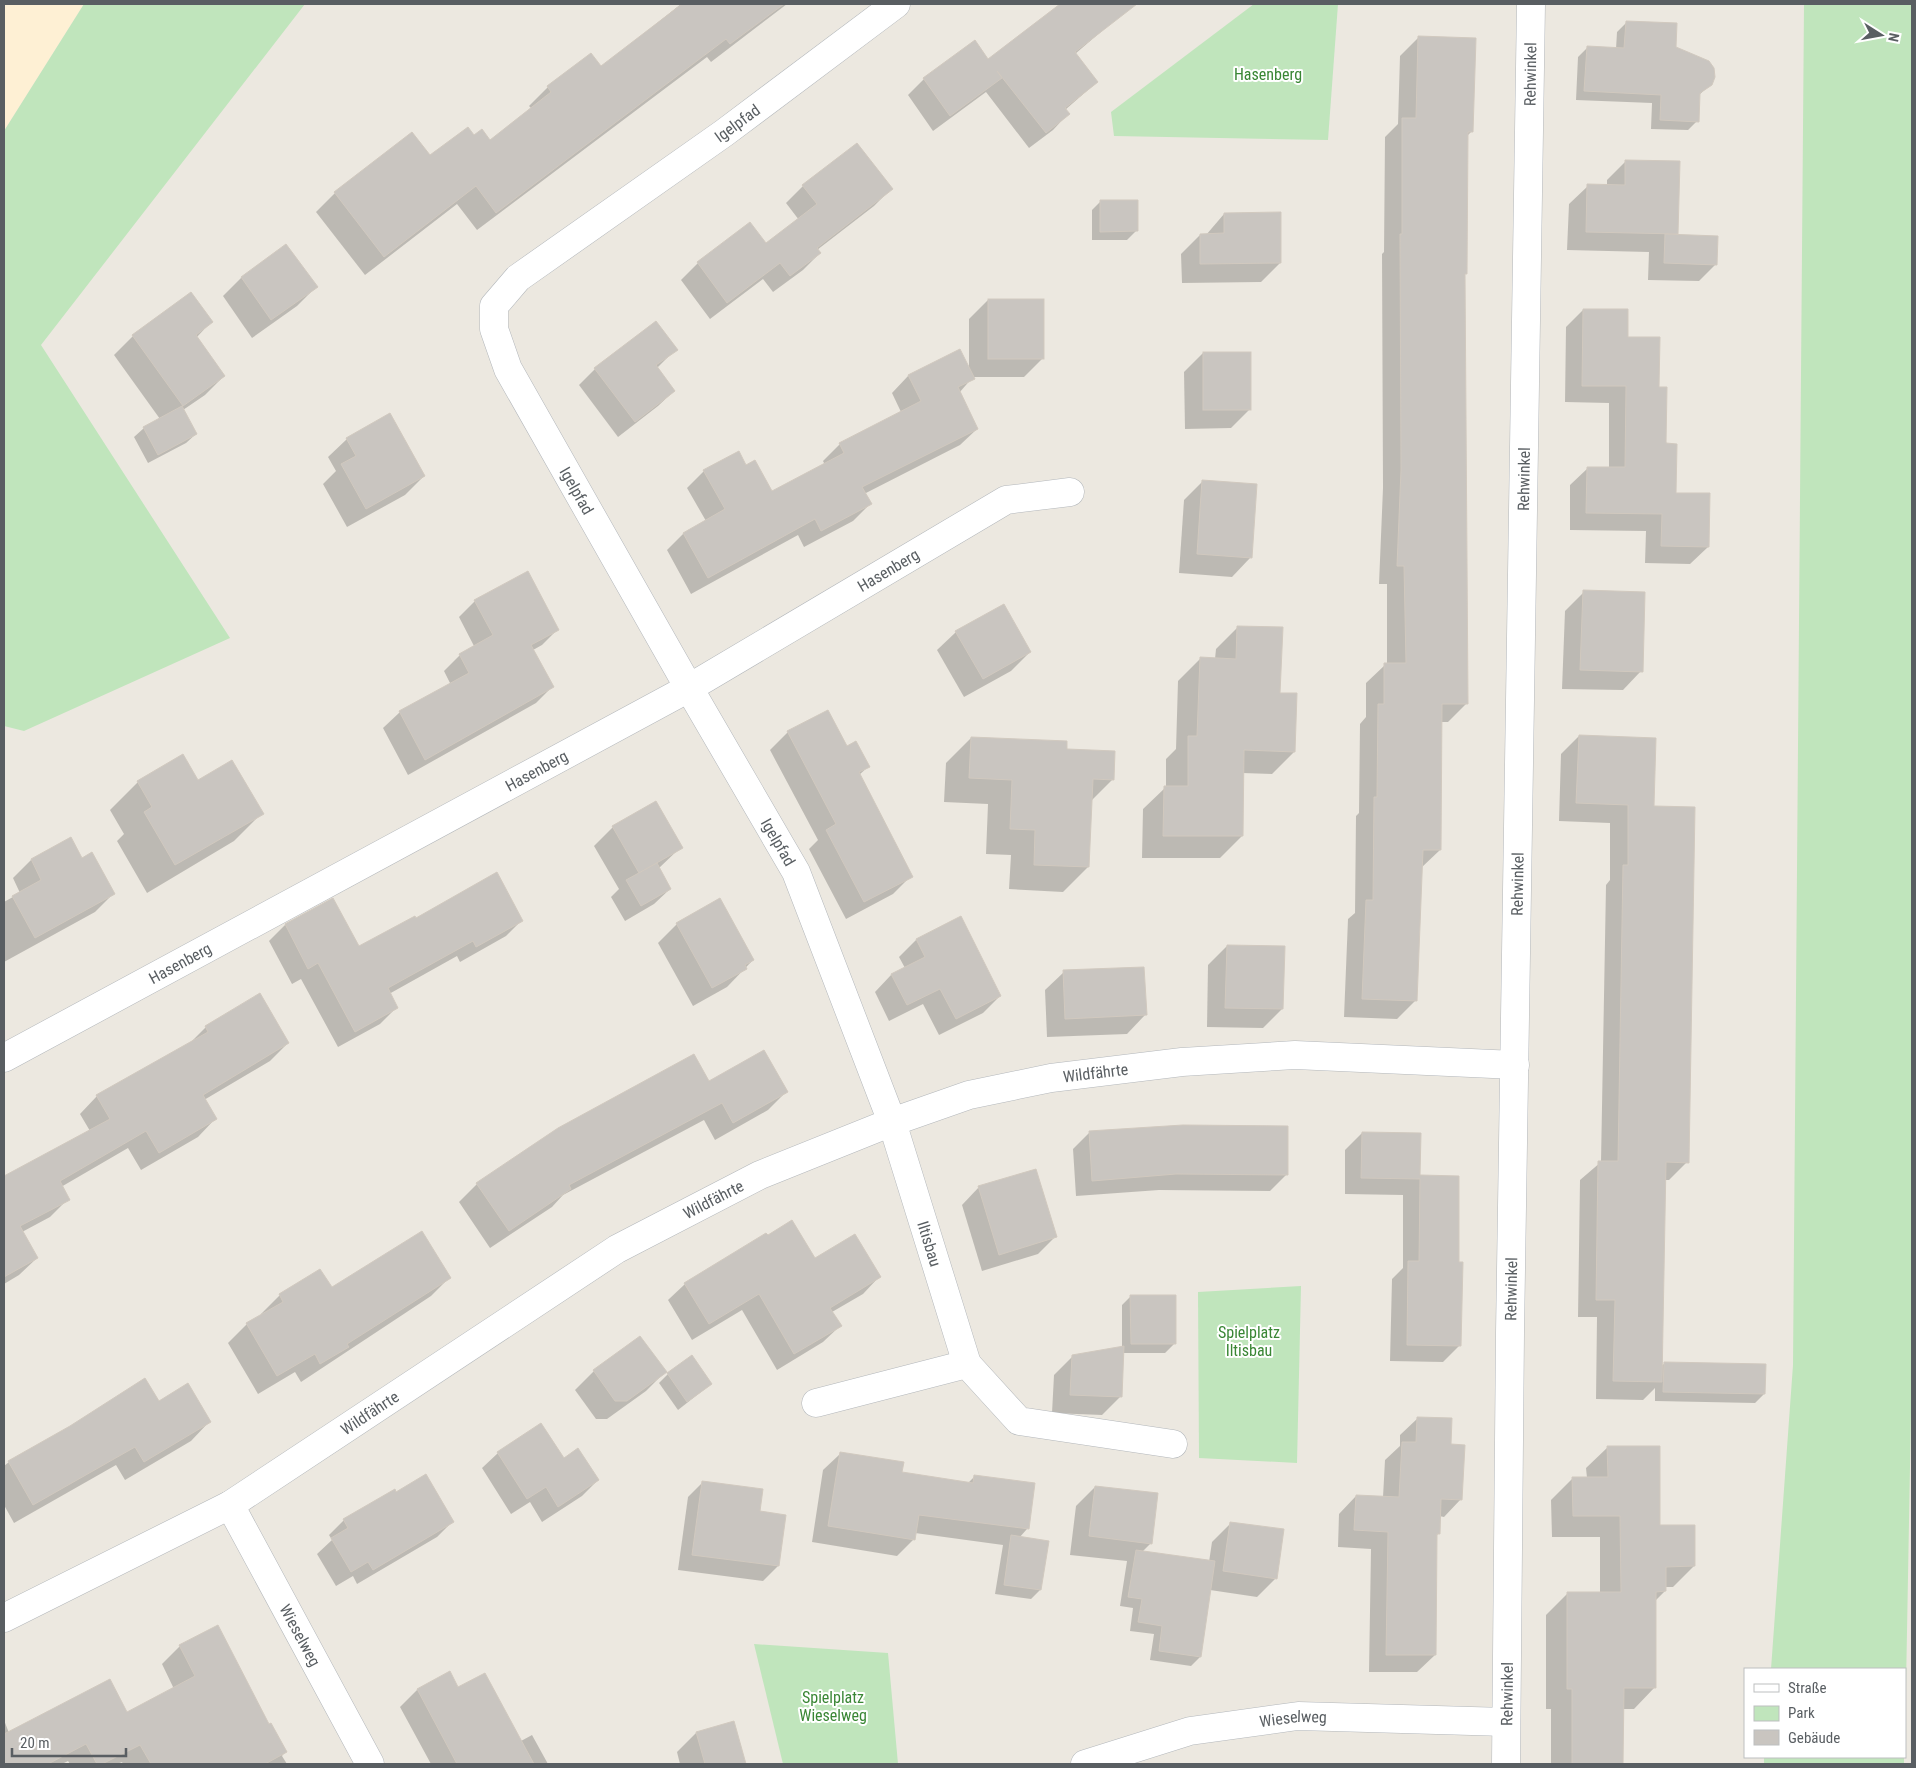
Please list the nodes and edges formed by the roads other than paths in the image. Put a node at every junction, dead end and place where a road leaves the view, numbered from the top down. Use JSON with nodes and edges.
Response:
{"nodes":[{"id":1,"x":896,"y":4,"type":"edge"},
{"id":2,"x":1530,"y":4,"type":"edge"},
{"id":3,"x":1070,"y":492,"type":"dead end"},
{"id":4,"x":689,"y":688,"type":"junction"},
{"id":5,"x":4,"y":1058,"type":"edge"},
{"id":6,"x":1515,"y":1065,"type":"junction"},
{"id":7,"x":892,"y":1122,"type":"junction"},
{"id":8,"x":967,"y":1364,"type":"junction"},
{"id":9,"x":816,"y":1403,"type":"dead end"},
{"id":10,"x":1173,"y":1444,"type":"dead end"},
{"id":11,"x":230,"y":1505,"type":"junction"},
{"id":12,"x":4,"y":1618,"type":"edge"},
{"id":13,"x":1506,"y":1722,"type":"junction"},
{"id":14,"x":370,"y":1764,"type":"edge"},
{"id":15,"x":1085,"y":1764,"type":"edge"},
{"id":16,"x":1506,"y":1764,"type":"edge"}],
"edges":[{"from":1,"to":4,"type":"street","name":"Igelpfad"},
{"from":2,"to":6,"type":"street","name":"Rehwinkel"},
{"from":3,"to":4,"type":"street","name":"Hasenberg"},
{"from":4,"to":5,"type":"street","name":"Hasenberg"},
{"from":4,"to":7,"type":"street","name":"Igelpfad"},
{"from":6,"to":7,"type":"street","name":"Wildfährte"},
{"from":6,"to":13,"type":"street","name":"Rehwinkel"},
{"from":7,"to":8,"type":"street","name":"Iltisbau"},
{"from":7,"to":11,"type":"street","name":"Wildfährte"},
{"from":8,"to":9,"type":"street"},
{"from":8,"to":10,"type":"street","name":"Iltisbau"},
{"from":11,"to":12,"type":"street","name":"Wildfährte"},
{"from":11,"to":14,"type":"street","name":"Wieselweg"},
{"from":13,"to":15,"type":"street","name":"Wieselweg"},
{"from":13,"to":16,"type":"street","name":"Rehwinkel"}]}
